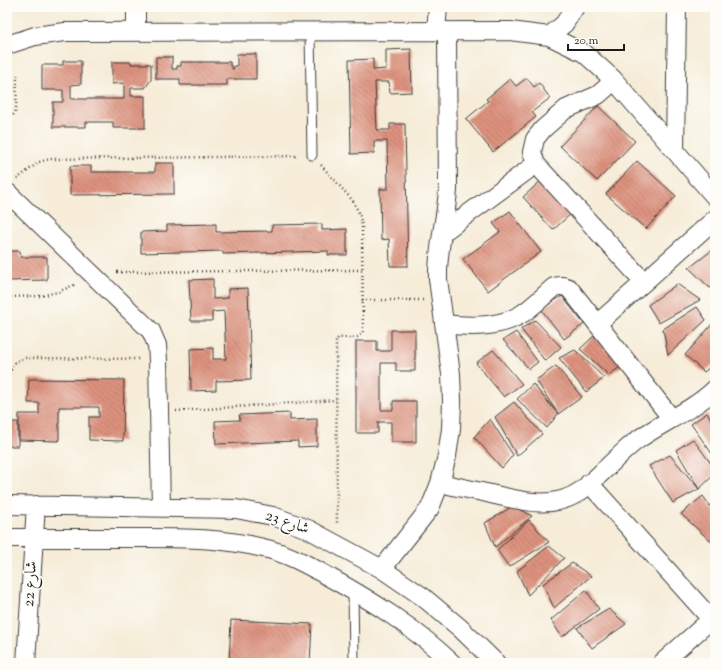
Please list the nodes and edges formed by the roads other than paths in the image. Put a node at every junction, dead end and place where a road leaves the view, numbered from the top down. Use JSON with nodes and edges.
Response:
{"nodes":[{"id":1,"x":136,"y":7,"type":"edge"},
{"id":2,"x":438,"y":7,"type":"edge"},
{"id":3,"x":575,"y":7,"type":"edge"},
{"id":4,"x":677,"y":7,"type":"edge"},
{"id":5,"x":310,"y":31,"type":"junction"},
{"id":6,"x":442,"y":31,"type":"junction"},
{"id":7,"x":136,"y":32,"type":"junction"},
{"id":8,"x":549,"y":36,"type":"junction"},
{"id":9,"x":7,"y":45,"type":"edge"},
{"id":10,"x":613,"y":79,"type":"junction"},
{"id":11,"x":675,"y":151,"type":"junction"},
{"id":12,"x":312,"y":155,"type":"road end"},
{"id":13,"x":536,"y":164,"type":"junction"},
{"id":14,"x":10,"y":187,"type":"edge"},
{"id":15,"x":715,"y":197,"type":"edge"},
{"id":16,"x":715,"y":219,"type":"edge"},
{"id":17,"x":442,"y":233,"type":"junction"},
{"id":18,"x":644,"y":282,"type":"junction"},
{"id":19,"x":444,"y":324,"type":"junction"},
{"id":20,"x":597,"y":324,"type":"junction"},
{"id":21,"x":715,"y":389,"type":"edge"},
{"id":22,"x":672,"y":419,"type":"junction"},
{"id":23,"x":440,"y":483,"type":"junction"},
{"id":24,"x":589,"y":483,"type":"junction"},
{"id":25,"x":7,"y":505,"type":"edge"},
{"id":26,"x":36,"y":505,"type":"junction"},
{"id":27,"x":161,"y":507,"type":"junction"},
{"id":28,"x":7,"y":538,"type":"edge"},
{"id":29,"x":34,"y":538,"type":"junction"},
{"id":30,"x":382,"y":569,"type":"junction"},
{"id":31,"x":353,"y":590,"type":"junction"},
{"id":32,"x":713,"y":617,"type":"edge"},
{"id":33,"x":26,"y":663,"type":"edge"},
{"id":34,"x":354,"y":663,"type":"edge"},
{"id":35,"x":452,"y":663,"type":"edge"},
{"id":36,"x":496,"y":663,"type":"edge"},
{"id":37,"x":662,"y":663,"type":"edge"}],
"edges":[{"from":1,"to":7,"type":"street"},
{"from":2,"to":6,"type":"street"},
{"from":3,"to":8,"type":"street"},
{"from":4,"to":11,"type":"street"},
{"from":5,"to":6,"type":"street"},
{"from":5,"to":7,"type":"street"},
{"from":5,"to":12,"type":"lane"},
{"from":6,"to":8,"type":"street"},
{"from":6,"to":17,"type":"street"},
{"from":7,"to":9,"type":"street"},
{"from":8,"to":10,"type":"street"},
{"from":10,"to":11,"type":"street"},
{"from":10,"to":13,"type":"street"},
{"from":11,"to":15,"type":"street"},
{"from":13,"to":17,"type":"street"},
{"from":13,"to":18,"type":"street"},
{"from":14,"to":27,"type":"street"},
{"from":16,"to":18,"type":"street"},
{"from":17,"to":19,"type":"street"},
{"from":18,"to":20,"type":"street"},
{"from":19,"to":20,"type":"street"},
{"from":19,"to":23,"type":"street"},
{"from":20,"to":22,"type":"street"},
{"from":21,"to":22,"type":"street"},
{"from":22,"to":24,"type":"street"},
{"from":23,"to":24,"type":"street"},
{"from":23,"to":30,"type":"street"},
{"from":24,"to":32,"type":"street"},
{"from":25,"to":26,"type":"street","name":"شارع 23"},
{"from":26,"to":27,"type":"street","name":"شارع 23"},
{"from":26,"to":29,"type":"street","name":"شارع 22"},
{"from":27,"to":30,"type":"street","name":"شارع 23"},
{"from":28,"to":29,"type":"street","name":"شارع 23"},
{"from":29,"to":31,"type":"street","name":"شارع 23"},
{"from":29,"to":33,"type":"street","name":"شارع 22"},
{"from":30,"to":36,"type":"street","name":"شارع 23"},
{"from":31,"to":34,"type":"lane"},
{"from":31,"to":35,"type":"street","name":"شارع 23"},
{"from":32,"to":37,"type":"street"}]}
